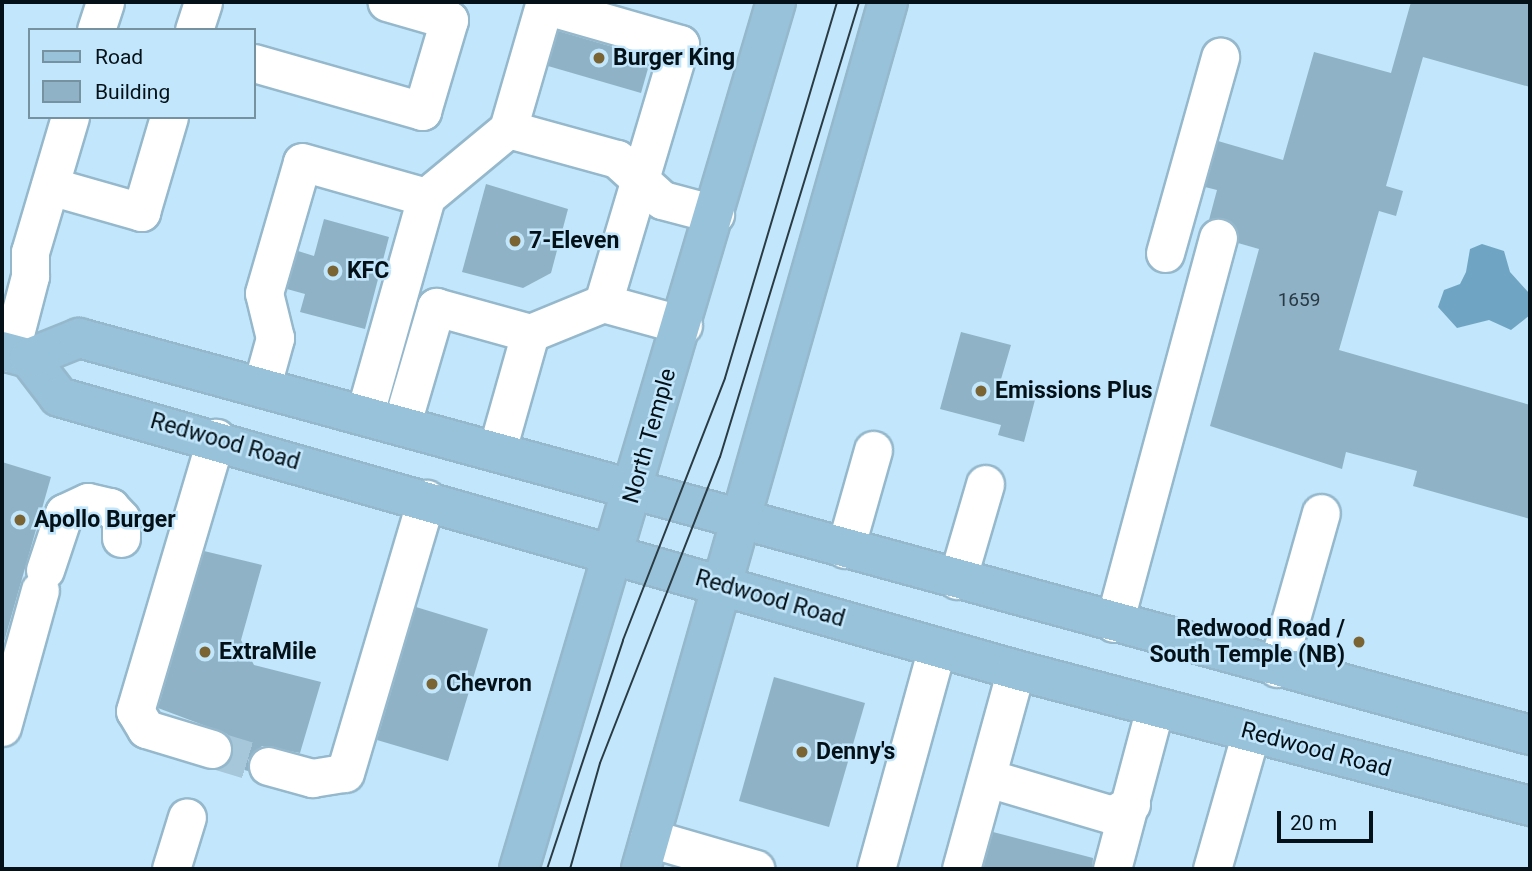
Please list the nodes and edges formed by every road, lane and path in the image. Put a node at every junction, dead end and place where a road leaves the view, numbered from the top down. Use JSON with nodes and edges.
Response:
{"nodes":[{"id":1,"x":105,"y":2,"type":"edge"},
{"id":2,"x":203,"y":2,"type":"edge"},
{"id":3,"x":387,"y":2,"type":"edge"},
{"id":4,"x":776,"y":2,"type":"edge"},
{"id":5,"x":888,"y":2,"type":"edge"},
{"id":6,"x":97,"y":28,"type":"edge"},
{"id":7,"x":195,"y":28,"type":"edge"},
{"id":8,"x":1220,"y":57,"type":"dead end"},
{"id":9,"x":256,"y":64,"type":"edge"},
{"id":10,"x":69,"y":119,"type":"edge"},
{"id":11,"x":168,"y":119,"type":"edge"},
{"id":12,"x":508,"y":129,"type":"junction"},
{"id":13,"x":641,"y":180,"type":"junction"},
{"id":14,"x":50,"y":186,"type":"junction"},
{"id":15,"x":426,"y":197,"type":"junction"},
{"id":16,"x":715,"y":214,"type":"junction"},
{"id":17,"x":1218,"y":238,"type":"dead end"},
{"id":18,"x":1165,"y":253,"type":"dead end"},
{"id":19,"x":603,"y":303,"type":"junction"},
{"id":20,"x":682,"y":325,"type":"junction"},
{"id":21,"x":530,"y":333,"type":"junction"},
{"id":22,"x":14,"y":354,"type":"edge"},
{"id":23,"x":262,"y":385,"type":"junction"},
{"id":24,"x":365,"y":413,"type":"junction"},
{"id":25,"x":402,"y":423,"type":"junction"},
{"id":26,"x":216,"y":438,"type":"junction"},
{"id":27,"x":497,"y":450,"type":"junction"},
{"id":28,"x":873,"y":450,"type":"dead end"},
{"id":29,"x":985,"y":484,"type":"dead end"},
{"id":30,"x":635,"y":491,"type":"junction"},
{"id":31,"x":426,"y":499,"type":"junction"},
{"id":32,"x":1321,"y":513,"type":"dead end"},
{"id":33,"x":738,"y":519,"type":"junction"},
{"id":34,"x":121,"y":538,"type":"dead end"},
{"id":35,"x":845,"y":549,"type":"junction"},
{"id":36,"x":615,"y":552,"type":"junction"},
{"id":37,"x":957,"y":580,"type":"junction"},
{"id":38,"x":720,"y":586,"type":"junction"},
{"id":39,"x":1114,"y":623,"type":"junction"},
{"id":40,"x":937,"y":648,"type":"junction"},
{"id":41,"x":1277,"y":668,"type":"junction"},
{"id":42,"x":1016,"y":670,"type":"junction"},
{"id":43,"x":1155,"y":707,"type":"junction"},
{"id":44,"x":2,"y":727,"type":"edge"},
{"id":45,"x":1251,"y":732,"type":"junction"},
{"id":46,"x":1530,"y":735,"type":"edge"},
{"id":47,"x":212,"y":749,"type":"tunnel mouth"},
{"id":48,"x":268,"y":766,"type":"tunnel mouth"},
{"id":49,"x":988,"y":778,"type":"junction"},
{"id":50,"x":1131,"y":804,"type":"junction"},
{"id":51,"x":1530,"y":807,"type":"edge"},
{"id":52,"x":187,"y":817,"type":"dead end"},
{"id":53,"x":645,"y":854,"type":"edge"},
{"id":54,"x":171,"y":869,"type":"edge"},
{"id":55,"x":519,"y":869,"type":"edge"},
{"id":56,"x":756,"y":869,"type":"edge"},
{"id":57,"x":876,"y":869,"type":"edge"},
{"id":58,"x":961,"y":869,"type":"edge"},
{"id":59,"x":1112,"y":869,"type":"edge"},
{"id":60,"x":1212,"y":869,"type":"edge"}],
"edges":[{"from":1,"to":6,"type":"street"},
{"from":2,"to":7,"type":"street"},
{"from":3,"to":9,"type":"street"},
{"from":4,"to":16,"type":"main road","name":"North Temple"},
{"from":5,"to":33,"type":"main road"},
{"from":8,"to":18,"type":"street"},
{"from":10,"to":14,"type":"street"},
{"from":11,"to":14,"type":"street"},
{"from":12,"to":13,"type":"street"},
{"from":12,"to":13,"type":"street"},
{"from":12,"to":15,"type":"street"},
{"from":13,"to":16,"type":"street"},
{"from":13,"to":19,"type":"street"},
{"from":14,"to":22,"type":"street"},
{"from":15,"to":23,"type":"street"},
{"from":15,"to":24,"type":"street"},
{"from":16,"to":20,"type":"main road","name":"North Temple"},
{"from":17,"to":39,"type":"street"},
{"from":19,"to":20,"type":"street"},
{"from":19,"to":21,"type":"street"},
{"from":20,"to":30,"type":"main road","name":"North Temple"},
{"from":21,"to":25,"type":"street"},
{"from":21,"to":27,"type":"street"},
{"from":22,"to":23,"type":"main road"},
{"from":22,"to":26,"type":"main road","name":"Redwood Road"},
{"from":23,"to":24,"type":"main road"},
{"from":24,"to":25,"type":"main road"},
{"from":25,"to":27,"type":"main road"},
{"from":26,"to":31,"type":"main road","name":"Redwood Road"},
{"from":26,"to":47,"type":"street"},
{"from":27,"to":30,"type":"main road"},
{"from":28,"to":35,"type":"street"},
{"from":29,"to":37,"type":"street"},
{"from":30,"to":33,"type":"main road"},
{"from":30,"to":36,"type":"main road","name":"North Temple"},
{"from":31,"to":36,"type":"main road","name":"Redwood Road"},
{"from":31,"to":48,"type":"street"},
{"from":32,"to":41,"type":"street"},
{"from":33,"to":35,"type":"main road"},
{"from":33,"to":38,"type":"main road"},
{"from":34,"to":44,"type":"street"},
{"from":35,"to":37,"type":"main road"},
{"from":36,"to":38,"type":"main road","name":"Redwood Road"},
{"from":36,"to":55,"type":"main road","name":"North Temple"},
{"from":37,"to":39,"type":"main road"},
{"from":38,"to":40,"type":"main road","name":"Redwood Road"},
{"from":38,"to":53,"type":"main road"},
{"from":39,"to":41,"type":"main road"},
{"from":40,"to":42,"type":"main road","name":"Redwood Road"},
{"from":40,"to":57,"type":"street"},
{"from":41,"to":46,"type":"main road"},
{"from":42,"to":43,"type":"main road","name":"Redwood Road"},
{"from":42,"to":49,"type":"street"},
{"from":43,"to":45,"type":"main road","name":"Redwood Road"},
{"from":43,"to":50,"type":"street"},
{"from":45,"to":51,"type":"main road","name":"Redwood Road"},
{"from":45,"to":60,"type":"street"},
{"from":49,"to":50,"type":"street"},
{"from":49,"to":58,"type":"street"},
{"from":50,"to":59,"type":"street"},
{"from":52,"to":54,"type":"street"},
{"from":53,"to":56,"type":"street"}]}
